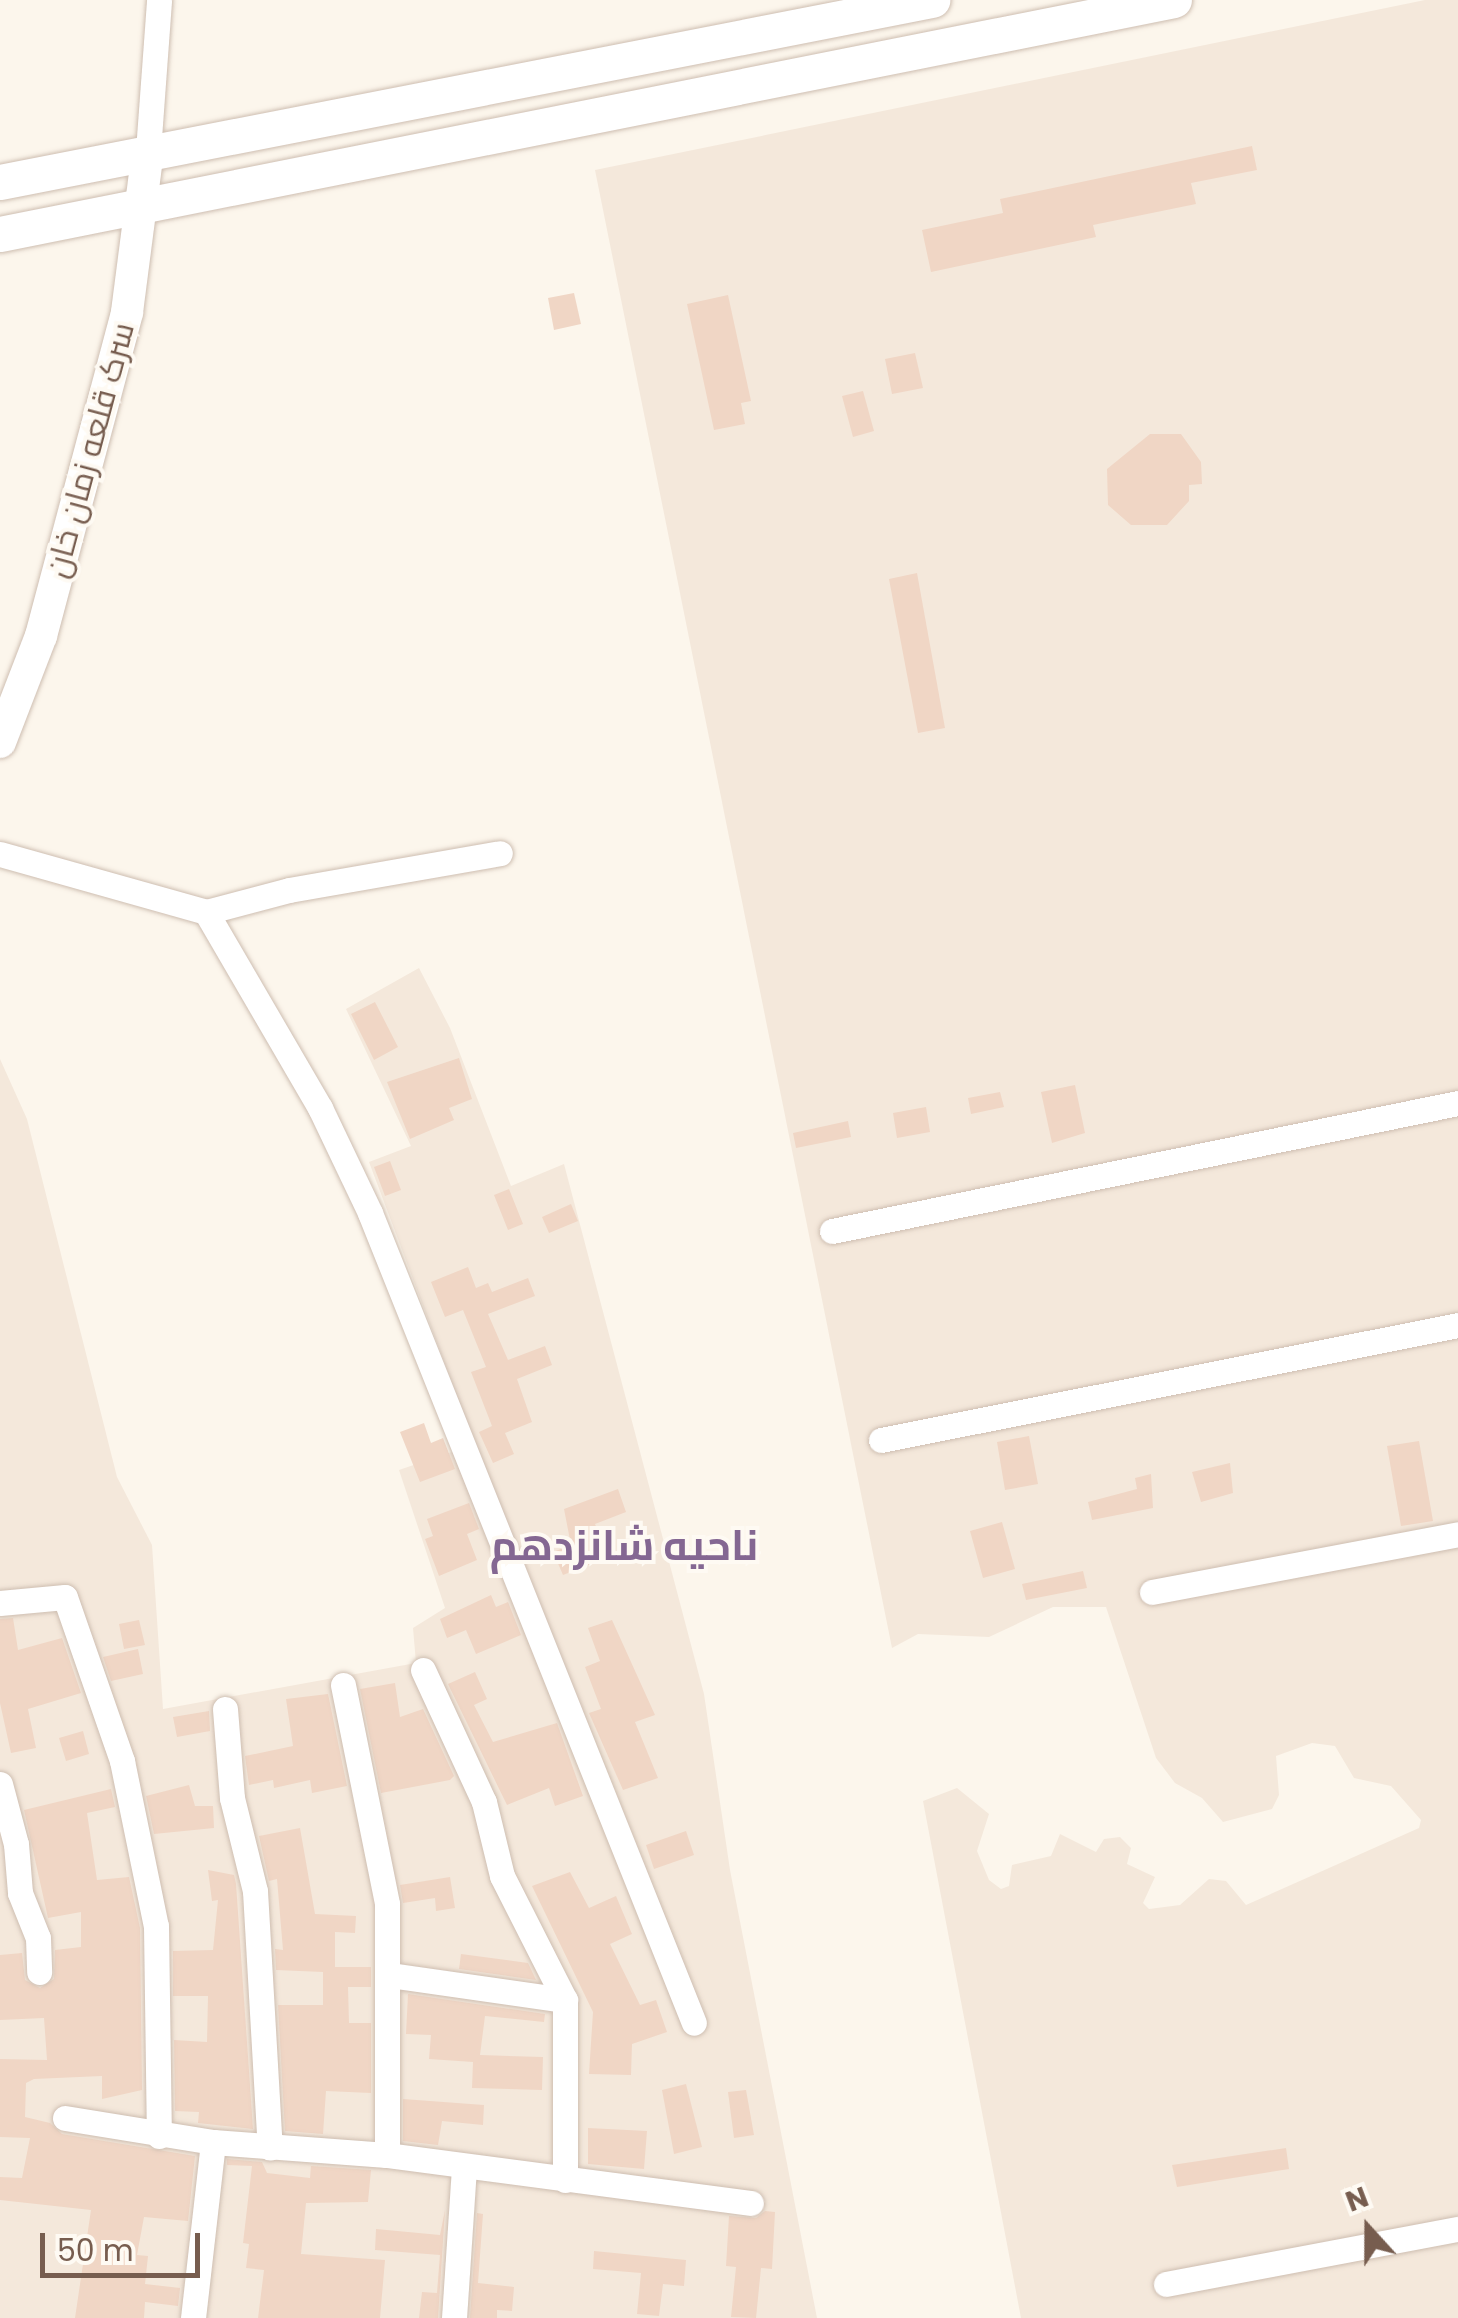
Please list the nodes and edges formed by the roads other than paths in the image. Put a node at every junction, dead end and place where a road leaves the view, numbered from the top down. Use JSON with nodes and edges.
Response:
{"nodes":[{"id":1,"x":159,"y":0,"type":"edge"},
{"id":2,"x":932,"y":0,"type":"edge"},
{"id":3,"x":1174,"y":0,"type":"edge"},
{"id":4,"x":148,"y":151,"type":"junction"},
{"id":5,"x":0,"y":182,"type":"edge"},
{"id":6,"x":142,"y":205,"type":"junction"},
{"id":7,"x":0,"y":234,"type":"edge"},
{"id":8,"x":0,"y":742,"type":"edge"},
{"id":9,"x":500,"y":853,"type":"dead end"},
{"id":10,"x":0,"y":854,"type":"edge"},
{"id":11,"x":206,"y":912,"type":"junction"},
{"id":12,"x":1458,"y":1103,"type":"edge"},
{"id":13,"x":832,"y":1232,"type":"dead end"},
{"id":14,"x":1458,"y":1324,"type":"edge"},
{"id":15,"x":880,"y":1440,"type":"dead end"},
{"id":16,"x":1458,"y":1534,"type":"edge"},
{"id":17,"x":1152,"y":1592,"type":"dead end"},
{"id":18,"x":0,"y":1603,"type":"edge"},
{"id":19,"x":423,"y":1670,"type":"dead end"},
{"id":20,"x":343,"y":1686,"type":"dead end"},
{"id":21,"x":225,"y":1709,"type":"dead end"},
{"id":22,"x":0,"y":1784,"type":"edge"},
{"id":23,"x":39,"y":1972,"type":"dead end"},
{"id":24,"x":389,"y":1975,"type":"junction"},
{"id":25,"x":565,"y":2000,"type":"junction"},
{"id":26,"x":694,"y":2023,"type":"dead end"},
{"id":27,"x":65,"y":2118,"type":"dead end"},
{"id":28,"x":159,"y":2136,"type":"junction"},
{"id":29,"x":213,"y":2142,"type":"junction"},
{"id":30,"x":270,"y":2148,"type":"junction"},
{"id":31,"x":388,"y":2154,"type":"junction"},
{"id":32,"x":464,"y":2167,"type":"junction"},
{"id":33,"x":565,"y":2180,"type":"junction"},
{"id":34,"x":751,"y":2203,"type":"dead end"},
{"id":35,"x":1458,"y":2230,"type":"edge"},
{"id":36,"x":1166,"y":2284,"type":"dead end"},
{"id":37,"x":194,"y":2318,"type":"edge"},
{"id":38,"x":454,"y":2318,"type":"edge"}],
"edges":[{"from":1,"to":4,"type":"street"},
{"from":2,"to":4,"type":"main road"},
{"from":3,"to":6,"type":"main road"},
{"from":4,"to":5,"type":"main road"},
{"from":4,"to":6,"type":"street","name":"سرک قلعه زمان خان"},
{"from":6,"to":7,"type":"main road"},
{"from":6,"to":8,"type":"street","name":"سرک قلعه زمان خان"},
{"from":9,"to":11,"type":"street"},
{"from":10,"to":11,"type":"street"},
{"from":11,"to":26,"type":"street"},
{"from":12,"to":13,"type":"street"},
{"from":14,"to":15,"type":"street"},
{"from":16,"to":17,"type":"street"},
{"from":18,"to":28,"type":"street"},
{"from":19,"to":25,"type":"street"},
{"from":20,"to":24,"type":"street"},
{"from":21,"to":30,"type":"street"},
{"from":22,"to":23,"type":"street"},
{"from":24,"to":25,"type":"street"},
{"from":24,"to":31,"type":"street"},
{"from":25,"to":33,"type":"street"},
{"from":27,"to":28,"type":"street"},
{"from":28,"to":29,"type":"street"},
{"from":29,"to":30,"type":"street"},
{"from":29,"to":37,"type":"street"},
{"from":30,"to":31,"type":"street"},
{"from":31,"to":32,"type":"street"},
{"from":32,"to":33,"type":"street"},
{"from":32,"to":38,"type":"street"},
{"from":33,"to":34,"type":"street"},
{"from":35,"to":36,"type":"street"}]}
